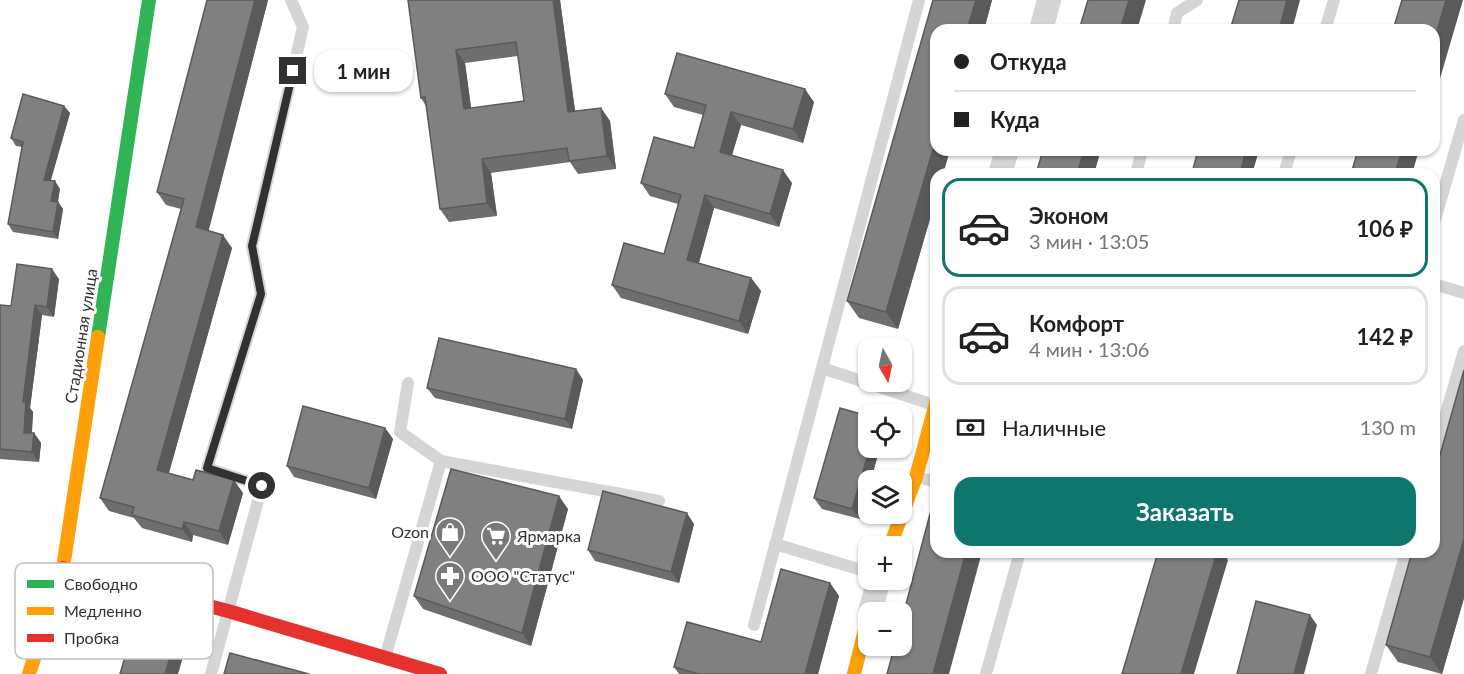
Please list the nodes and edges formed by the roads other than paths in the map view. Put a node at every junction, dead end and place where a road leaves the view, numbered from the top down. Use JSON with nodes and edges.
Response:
{"nodes":[{"id":1,"x":149,"y":0,"type":"edge"},
{"id":2,"x":291,"y":0,"type":"edge"},
{"id":3,"x":919,"y":0,"type":"edge"},
{"id":4,"x":1049,"y":0,"type":"edge"},
{"id":5,"x":1197,"y":0,"type":"edge"},
{"id":6,"x":1334,"y":0,"type":"edge"},
{"id":7,"x":1043,"y":24,"type":"edge"},
{"id":8,"x":1175,"y":24,"type":"edge"},
{"id":9,"x":1327,"y":24,"type":"edge"},
{"id":10,"x":1464,"y":120,"type":"edge"},
{"id":11,"x":1440,"y":202,"type":"edge"},
{"id":12,"x":1440,"y":286,"type":"edge"},
{"id":13,"x":1464,"y":293,"type":"edge"},
{"id":14,"x":1464,"y":351,"type":"edge"},
{"id":15,"x":822,"y":368,"type":"junction"},
{"id":16,"x":408,"y":383,"type":"dead end"},
{"id":17,"x":930,"y":402,"type":"edge"},
{"id":18,"x":930,"y":425,"type":"edge"},
{"id":19,"x":1440,"y":434,"type":"edge"},
{"id":20,"x":441,"y":461,"type":"junction"},
{"id":21,"x":915,"y":477,"type":"junction"},
{"id":22,"x":930,"y":481,"type":"edge"},
{"id":23,"x":659,"y":501,"type":"dead end"},
{"id":24,"x":894,"y":536,"type":"edge"},
{"id":25,"x":775,"y":544,"type":"junction"},
{"id":26,"x":1018,"y":558,"type":"edge"},
{"id":27,"x":1404,"y":558,"type":"edge"},
{"id":28,"x":64,"y":563,"type":"edge"},
{"id":29,"x":858,"y":569,"type":"edge"},
{"id":30,"x":213,"y":607,"type":"edge"},
{"id":31,"x":228,"y":611,"type":"junction"},
{"id":32,"x":754,"y":625,"type":"dead end"},
{"id":33,"x":858,"y":656,"type":"edge"},
{"id":34,"x":34,"y":659,"type":"edge"},
{"id":35,"x":385,"y":659,"type":"junction"},
{"id":36,"x":29,"y":674,"type":"edge"},
{"id":37,"x":211,"y":674,"type":"edge"},
{"id":38,"x":440,"y":674,"type":"edge"},
{"id":39,"x":854,"y":674,"type":"edge"},
{"id":40,"x":986,"y":674,"type":"edge"},
{"id":41,"x":1371,"y":674,"type":"edge"}],
"edges":[{"from":1,"to":28,"type":"street","name":"Стадионная улица"},
{"from":2,"to":31,"type":"lane"},
{"from":3,"to":15,"type":"lane"},
{"from":4,"to":7,"type":"street"},
{"from":5,"to":8,"type":"lane"},
{"from":6,"to":9,"type":"lane"},
{"from":10,"to":11,"type":"lane"},
{"from":12,"to":13,"type":"lane"},
{"from":14,"to":19,"type":"lane"},
{"from":15,"to":17,"type":"lane"},
{"from":15,"to":25,"type":"lane"},
{"from":16,"to":20,"type":"lane"},
{"from":18,"to":21,"type":"street"},
{"from":20,"to":23,"type":"lane"},
{"from":20,"to":35,"type":"lane"},
{"from":21,"to":22,"type":"lane"},
{"from":21,"to":24,"type":"street"},
{"from":25,"to":29,"type":"lane"},
{"from":25,"to":32,"type":"lane"},
{"from":26,"to":40,"type":"lane"},
{"from":27,"to":41,"type":"lane"},
{"from":30,"to":31,"type":"street"},
{"from":31,"to":35,"type":"street"},
{"from":31,"to":37,"type":"lane"},
{"from":33,"to":39,"type":"street"},
{"from":34,"to":36,"type":"street","name":"Стадионная улица"},
{"from":35,"to":38,"type":"street"}]}
